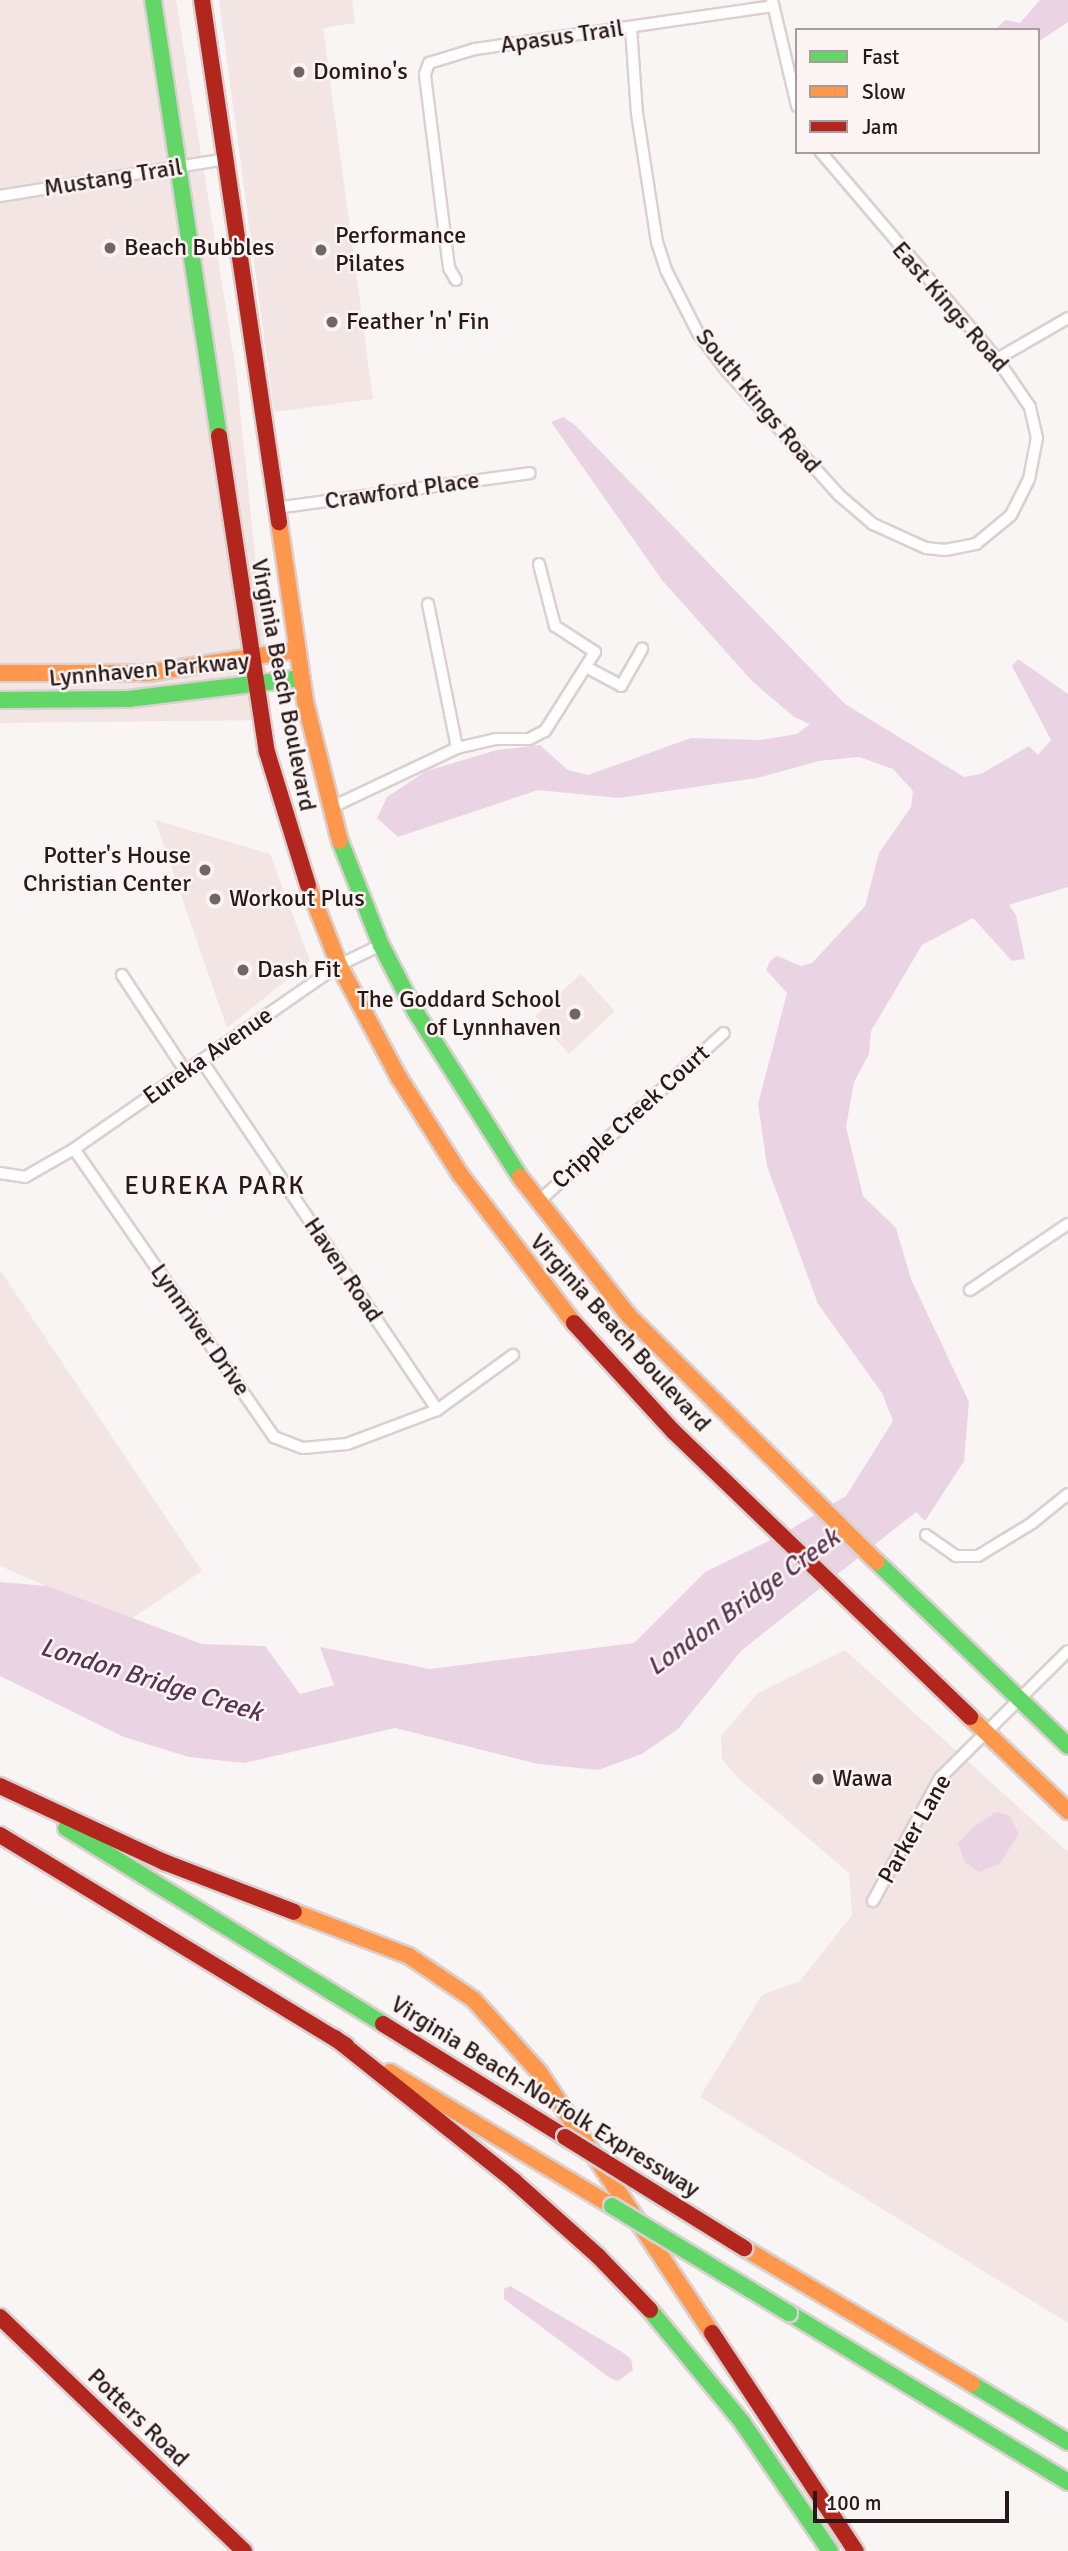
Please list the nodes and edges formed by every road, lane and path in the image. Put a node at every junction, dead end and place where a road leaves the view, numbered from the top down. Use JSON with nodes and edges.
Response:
{"nodes":[{"id":1,"x":153,"y":0,"type":"edge"},
{"id":2,"x":202,"y":0,"type":"edge"},
{"id":3,"x":773,"y":3,"type":"edge"},
{"id":4,"x":631,"y":28,"type":"junction"},
{"id":5,"x":795,"y":97,"type":"edge"},
{"id":6,"x":823,"y":154,"type":"edge"},
{"id":7,"x":225,"y":159,"type":"junction"},
{"id":8,"x":178,"y":168,"type":"junction"},
{"id":9,"x":0,"y":196,"type":"edge"},
{"id":10,"x":456,"y":280,"type":"dead end"},
{"id":11,"x":1068,"y":318,"type":"edge"},
{"id":12,"x":997,"y":359,"type":"junction"},
{"id":13,"x":530,"y":473,"type":"dead end"},
{"id":14,"x":1029,"y":479,"type":"joint"},
{"id":15,"x":275,"y":508,"type":"junction"},
{"id":16,"x":539,"y":564,"type":"dead end"},
{"id":17,"x":428,"y":604,"type":"dead end"},
{"id":18,"x":642,"y":649,"type":"dead end"},
{"id":19,"x":298,"y":650,"type":"junction"},
{"id":20,"x":250,"y":658,"type":"junction"},
{"id":21,"x":586,"y":667,"type":"junction"},
{"id":22,"x":0,"y":673,"type":"edge"},
{"id":23,"x":302,"y":678,"type":"junction"},
{"id":24,"x":255,"y":685,"type":"junction"},
{"id":25,"x":0,"y":700,"type":"edge"},
{"id":26,"x":457,"y":748,"type":"junction"},
{"id":27,"x":330,"y":808,"type":"junction"},
{"id":28,"x":381,"y":945,"type":"junction"},
{"id":29,"x":339,"y":965,"type":"junction"},
{"id":30,"x":122,"y":975,"type":"dead end"},
{"id":31,"x":724,"y":1032,"type":"dead end"},
{"id":32,"x":202,"y":1061,"type":"junction"},
{"id":33,"x":186,"y":1072,"type":"junction"},
{"id":34,"x":74,"y":1149,"type":"junction"},
{"id":35,"x":0,"y":1173,"type":"edge"},
{"id":36,"x":538,"y":1202,"type":"junction"},
{"id":37,"x":1068,"y":1224,"type":"edge"},
{"id":38,"x":970,"y":1290,"type":"dead end"},
{"id":39,"x":513,"y":1355,"type":"dead end"},
{"id":40,"x":438,"y":1410,"type":"junction"},
{"id":41,"x":1068,"y":1494,"type":"edge"},
{"id":42,"x":926,"y":1535,"type":"dead end"},
{"id":43,"x":1068,"y":1651,"type":"edge"},
{"id":44,"x":1018,"y":1698,"type":"junction"},
{"id":45,"x":984,"y":1729,"type":"junction"},
{"id":46,"x":1068,"y":1746,"type":"edge"},
{"id":47,"x":0,"y":1787,"type":"edge"},
{"id":48,"x":1068,"y":1811,"type":"edge"},
{"id":49,"x":0,"y":1835,"type":"edge"},
{"id":50,"x":873,"y":1901,"type":"dead end"},
{"id":51,"x":335,"y":2038,"type":"junction"},
{"id":52,"x":0,"y":2318,"type":"edge"},
{"id":53,"x":1068,"y":2442,"type":"edge"},
{"id":54,"x":1068,"y":2482,"type":"edge"},
{"id":55,"x":244,"y":2551,"type":"edge"},
{"id":56,"x":830,"y":2551,"type":"edge"},
{"id":57,"x":856,"y":2551,"type":"edge"}],
"edges":[{"from":1,"to":8,"type":"main road","name":"Virginia Beach Boulevard"},
{"from":2,"to":7,"type":"main road","name":"Virginia Beach Boulevard"},
{"from":3,"to":4,"type":"street","name":"Apasus Trail"},
{"from":3,"to":5,"type":"street"},
{"from":4,"to":10,"type":"street","name":"Apasus Trail"},
{"from":4,"to":14,"type":"street","name":"South Kings Road"},
{"from":6,"to":12,"type":"street","name":"East Kings Road"},
{"from":7,"to":8,"type":"street","name":"Mustang Trail"},
{"from":7,"to":15,"type":"main road","name":"Virginia Beach Boulevard"},
{"from":8,"to":9,"type":"street","name":"Mustang Trail"},
{"from":8,"to":20,"type":"main road","name":"Virginia Beach Boulevard"},
{"from":11,"to":12,"type":"street"},
{"from":12,"to":14,"type":"street","name":"East Kings Road"},
{"from":13,"to":15,"type":"street","name":"Crawford Place"},
{"from":15,"to":19,"type":"main road","name":"Virginia Beach Boulevard"},
{"from":16,"to":21,"type":"street"},
{"from":17,"to":26,"type":"street"},
{"from":18,"to":21,"type":"street"},
{"from":19,"to":20,"type":"main road","name":"Lynnhaven Parkway"},
{"from":19,"to":23,"type":"main road","name":"Virginia Beach Boulevard"},
{"from":20,"to":22,"type":"main road","name":"Lynnhaven Parkway"},
{"from":20,"to":24,"type":"main road","name":"Virginia Beach Boulevard"},
{"from":21,"to":26,"type":"street"},
{"from":23,"to":24,"type":"main road","name":"Lynnhaven Parkway"},
{"from":23,"to":27,"type":"main road","name":"Virginia Beach Boulevard"},
{"from":24,"to":25,"type":"main road","name":"Lynnhaven Parkway"},
{"from":24,"to":29,"type":"main road","name":"Virginia Beach Boulevard"},
{"from":26,"to":27,"type":"street"},
{"from":27,"to":28,"type":"main road","name":"Virginia Beach Boulevard"},
{"from":28,"to":29,"type":"street","name":"Eureka Avenue"},
{"from":28,"to":36,"type":"main road","name":"Virginia Beach Boulevard"},
{"from":29,"to":32,"type":"street","name":"Eureka Avenue"},
{"from":29,"to":45,"type":"main road","name":"Virginia Beach Boulevard"},
{"from":30,"to":33,"type":"street"},
{"from":31,"to":36,"type":"street","name":"Cripple Creek Court"},
{"from":32,"to":33,"type":"street","name":"Eureka Avenue"},
{"from":32,"to":40,"type":"street","name":"Haven Road"},
{"from":33,"to":34,"type":"street","name":"Eureka Avenue"},
{"from":34,"to":35,"type":"street"},
{"from":34,"to":40,"type":"street","name":"Lynnriver Drive"},
{"from":36,"to":44,"type":"main road","name":"Virginia Beach Boulevard"},
{"from":37,"to":38,"type":"street"},
{"from":39,"to":40,"type":"street","name":"Lynnriver Drive"},
{"from":41,"to":42,"type":"street"},
{"from":43,"to":44,"type":"street","name":"Parker Lane"},
{"from":44,"to":45,"type":"street","name":"Parker Lane"},
{"from":44,"to":46,"type":"main road","name":"Virginia Beach Boulevard"},
{"from":45,"to":48,"type":"main road","name":"Virginia Beach Boulevard"},
{"from":45,"to":50,"type":"street","name":"Parker Lane"},
{"from":47,"to":53,"type":"main road","name":"Virginia Beach-Norfolk Expressway","bridge":true},
{"from":47,"to":57,"type":"main road"},
{"from":49,"to":51,"type":"main road"},
{"from":51,"to":54,"type":"main road","bridge":true},
{"from":51,"to":56,"type":"main road"},
{"from":52,"to":55,"type":"main road","name":"Potters Road"}]}
